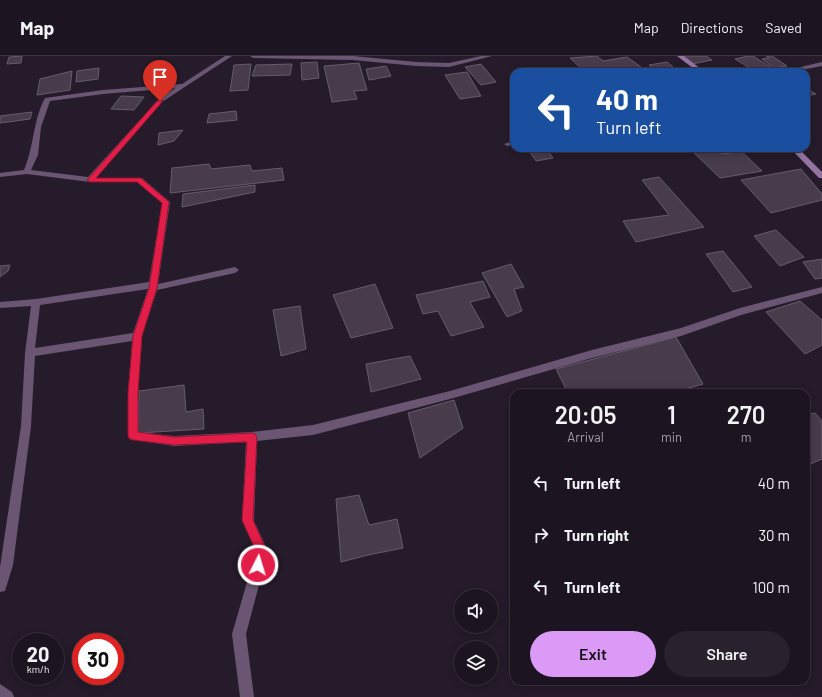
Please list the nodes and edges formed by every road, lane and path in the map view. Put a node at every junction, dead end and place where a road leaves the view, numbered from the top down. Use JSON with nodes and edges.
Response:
{"nodes":[{"id":1,"x":229,"y":56,"type":"edge"},
{"id":2,"x":253,"y":56,"type":"edge"},
{"id":3,"x":489,"y":56,"type":"edge"},
{"id":4,"x":680,"y":56,"type":"edge"},
{"id":5,"x":822,"y":64,"type":"edge"},
{"id":6,"x":696,"y":68,"type":"edge"},
{"id":7,"x":802,"y":68,"type":"edge"},
{"id":8,"x":182,"y":86,"type":"junction"},
{"id":9,"x":798,"y":152,"type":"edge"},
{"id":10,"x":27,"y":172,"type":"junction"},
{"id":11,"x":0,"y":175,"type":"edge"},
{"id":12,"x":822,"y":176,"type":"edge"},
{"id":13,"x":90,"y":180,"type":"junction"},
{"id":14,"x":235,"y":270,"type":"dead end"},
{"id":15,"x":153,"y":286,"type":"junction"},
{"id":16,"x":822,"y":290,"type":"edge"},
{"id":17,"x":36,"y":302,"type":"junction"},
{"id":18,"x":0,"y":305,"type":"edge"},
{"id":19,"x":138,"y":336,"type":"junction"},
{"id":20,"x":30,"y":353,"type":"junction"},
{"id":21,"x":252,"y":437,"type":"junction"},
{"id":22,"x":0,"y":586,"type":"edge"},
{"id":23,"x":0,"y":691,"type":"edge"},
{"id":24,"x":7,"y":697,"type":"edge"},
{"id":25,"x":247,"y":697,"type":"edge"}],
"edges":[{"from":1,"to":8,"type":"street"},
{"from":2,"to":3,"type":"street"},
{"from":4,"to":6,"type":"street"},
{"from":5,"to":7,"type":"street"},
{"from":8,"to":10,"type":"street"},
{"from":8,"to":13,"type":"street"},
{"from":9,"to":12,"type":"street"},
{"from":10,"to":11,"type":"street"},
{"from":10,"to":13,"type":"street"},
{"from":13,"to":15,"type":"street"},
{"from":14,"to":15,"type":"street"},
{"from":15,"to":17,"type":"street"},
{"from":15,"to":19,"type":"street"},
{"from":16,"to":21,"type":"street"},
{"from":17,"to":18,"type":"street"},
{"from":17,"to":20,"type":"street"},
{"from":19,"to":20,"type":"street"},
{"from":19,"to":21,"type":"street"},
{"from":20,"to":22,"type":"street"},
{"from":21,"to":25,"type":"street"},
{"from":23,"to":24,"type":"street"}]}
